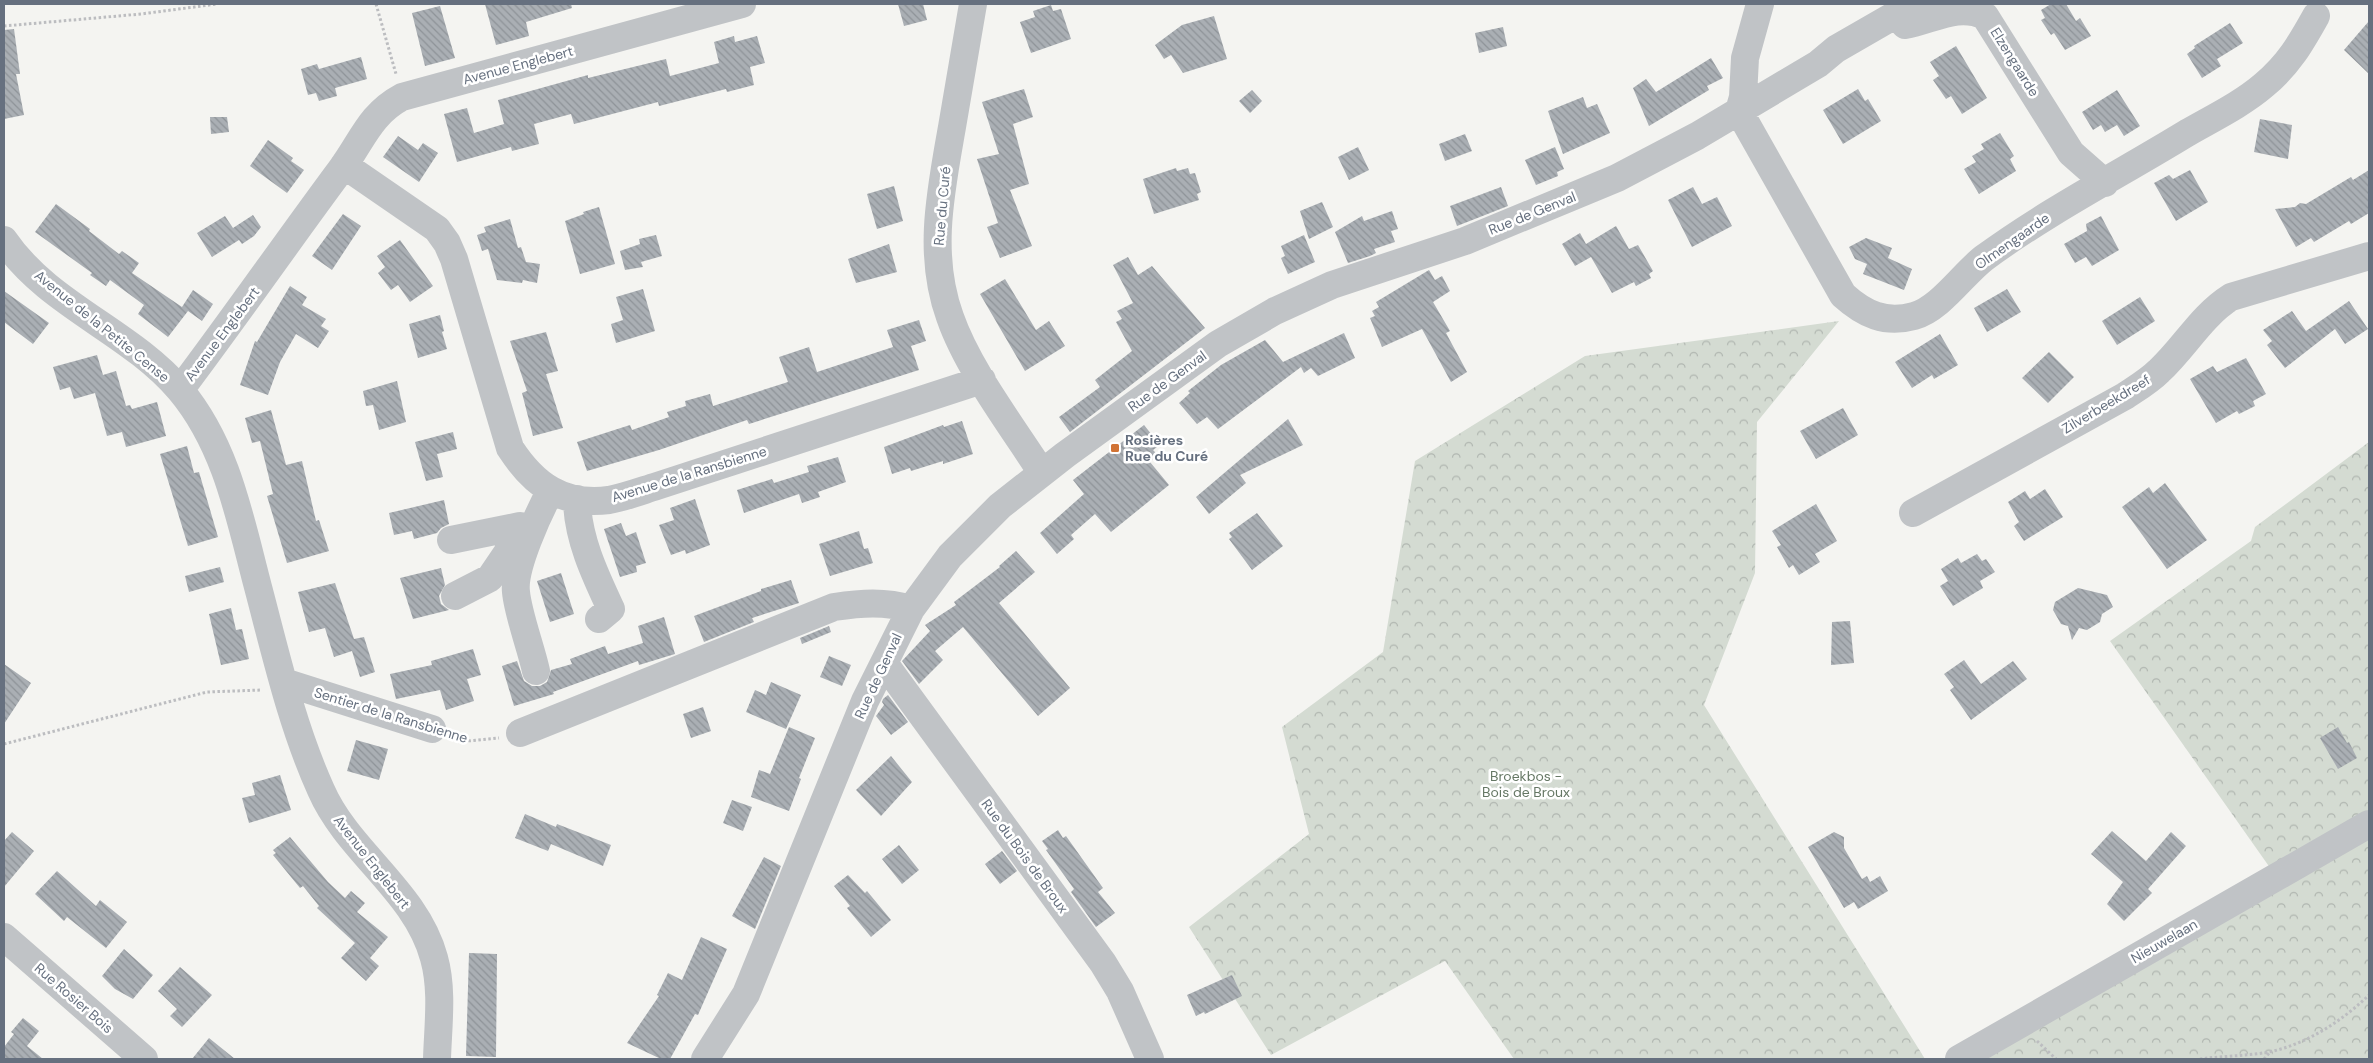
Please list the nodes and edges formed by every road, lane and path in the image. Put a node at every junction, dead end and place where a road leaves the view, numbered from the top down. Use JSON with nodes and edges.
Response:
{"nodes":[{"id":1,"x":217,"y":4,"type":"edge"},
{"id":2,"x":376,"y":4,"type":"edge"},
{"id":3,"x":742,"y":4,"type":"edge"},
{"id":4,"x":973,"y":4,"type":"edge"},
{"id":5,"x":1760,"y":4,"type":"edge"},
{"id":6,"x":1905,"y":9,"type":"edge"},
{"id":7,"x":2316,"y":16,"type":"dead end"},
{"id":8,"x":4,"y":26,"type":"edge"},
{"id":9,"x":402,"y":97,"type":"junction"},
{"id":10,"x":1739,"y":111,"type":"junction"},
{"id":11,"x":344,"y":165,"type":"junction"},
{"id":12,"x":2105,"y":182,"type":"junction"},
{"id":13,"x":4,"y":240,"type":"edge"},
{"id":14,"x":2369,"y":256,"type":"edge"},
{"id":15,"x":982,"y":380,"type":"junction"},
{"id":16,"x":180,"y":390,"type":"junction"},
{"id":17,"x":1042,"y":473,"type":"junction"},
{"id":18,"x":551,"y":490,"type":"junction"},
{"id":19,"x":577,"y":498,"type":"junction"},
{"id":20,"x":1913,"y":512,"type":"dead end"},
{"id":21,"x":529,"y":522,"type":"junction"},
{"id":22,"x":451,"y":540,"type":"dead end"},
{"id":23,"x":455,"y":596,"type":"dead end"},
{"id":24,"x":911,"y":609,"type":"junction"},
{"id":25,"x":610,"y":613,"type":"dead end"},
{"id":26,"x":884,"y":663,"type":"junction"},
{"id":27,"x":536,"y":671,"type":"dead end"},
{"id":28,"x":284,"y":682,"type":"junction"},
{"id":29,"x":432,"y":729,"type":"joint"},
{"id":30,"x":520,"y":733,"type":"joint"},
{"id":31,"x":4,"y":744,"type":"edge"},
{"id":32,"x":2369,"y":824,"type":"edge"},
{"id":33,"x":4,"y":937,"type":"edge"},
{"id":34,"x":2369,"y":995,"type":"edge"},
{"id":35,"x":2270,"y":1052,"type":"junction"},
{"id":36,"x":144,"y":1059,"type":"edge"},
{"id":37,"x":437,"y":1059,"type":"edge"},
{"id":38,"x":705,"y":1059,"type":"edge"},
{"id":39,"x":1150,"y":1059,"type":"edge"},
{"id":40,"x":1959,"y":1059,"type":"edge"},
{"id":41,"x":2200,"y":1059,"type":"edge"},
{"id":42,"x":2264,"y":1059,"type":"edge"}],
"edges":[{"from":1,"to":8,"type":"path"},
{"from":2,"to":9,"type":"path"},
{"from":3,"to":9,"type":"street","name":"Avenue Englebert"},
{"from":4,"to":15,"type":"street","name":"Rue du Curé"},
{"from":5,"to":10,"type":"street"},
{"from":6,"to":10,"type":"street","name":"Rue de Genval"},
{"from":6,"to":12,"type":"street","name":"Elzengaarde"},
{"from":7,"to":12,"type":"street","name":"Olmengaarde"},
{"from":9,"to":11,"type":"street","name":"Avenue Englebert"},
{"from":10,"to":12,"type":"street","name":"Olmengaarde"},
{"from":10,"to":17,"type":"street","name":"Rue de Genval"},
{"from":11,"to":16,"type":"street","name":"Avenue Englebert"},
{"from":11,"to":18,"type":"street","name":"Avenue de la Ransbienne"},
{"from":13,"to":16,"type":"street","name":"Avenue de la Petite Cense"},
{"from":14,"to":20,"type":"street","name":"Zilverbeekdreef"},
{"from":15,"to":17,"type":"street","name":"Rue du Curé"},
{"from":15,"to":19,"type":"street","name":"Avenue de la Ransbienne"},
{"from":16,"to":28,"type":"street","name":"Avenue Englebert"},
{"from":17,"to":24,"type":"street","name":"Rue de Genval"},
{"from":18,"to":19,"type":"street","name":"Avenue de la Ransbienne"},
{"from":18,"to":21,"type":"street"},
{"from":19,"to":25,"type":"street"},
{"from":21,"to":22,"type":"street"},
{"from":21,"to":23,"type":"street"},
{"from":21,"to":27,"type":"street"},
{"from":24,"to":26,"type":"street","name":"Rue de Genval"},
{"from":24,"to":30,"type":"street"},
{"from":26,"to":38,"type":"street","name":"Rue de Genval"},
{"from":26,"to":39,"type":"street","name":"Rue du Bois de Broux"},
{"from":28,"to":29,"type":"street","name":"Sentier de la Ransbienne"},
{"from":28,"to":31,"type":"path"},
{"from":28,"to":37,"type":"street","name":"Avenue Englebert"},
{"from":29,"to":30,"type":"path","name":"Sentier de la Ransbienne"},
{"from":32,"to":40,"type":"street","name":"Nieuwelaan"},
{"from":33,"to":36,"type":"street","name":"Rue Rosier Bois"},
{"from":34,"to":35,"type":"path"},
{"from":35,"to":41,"type":"path"},
{"from":35,"to":42,"type":"path"}]}
